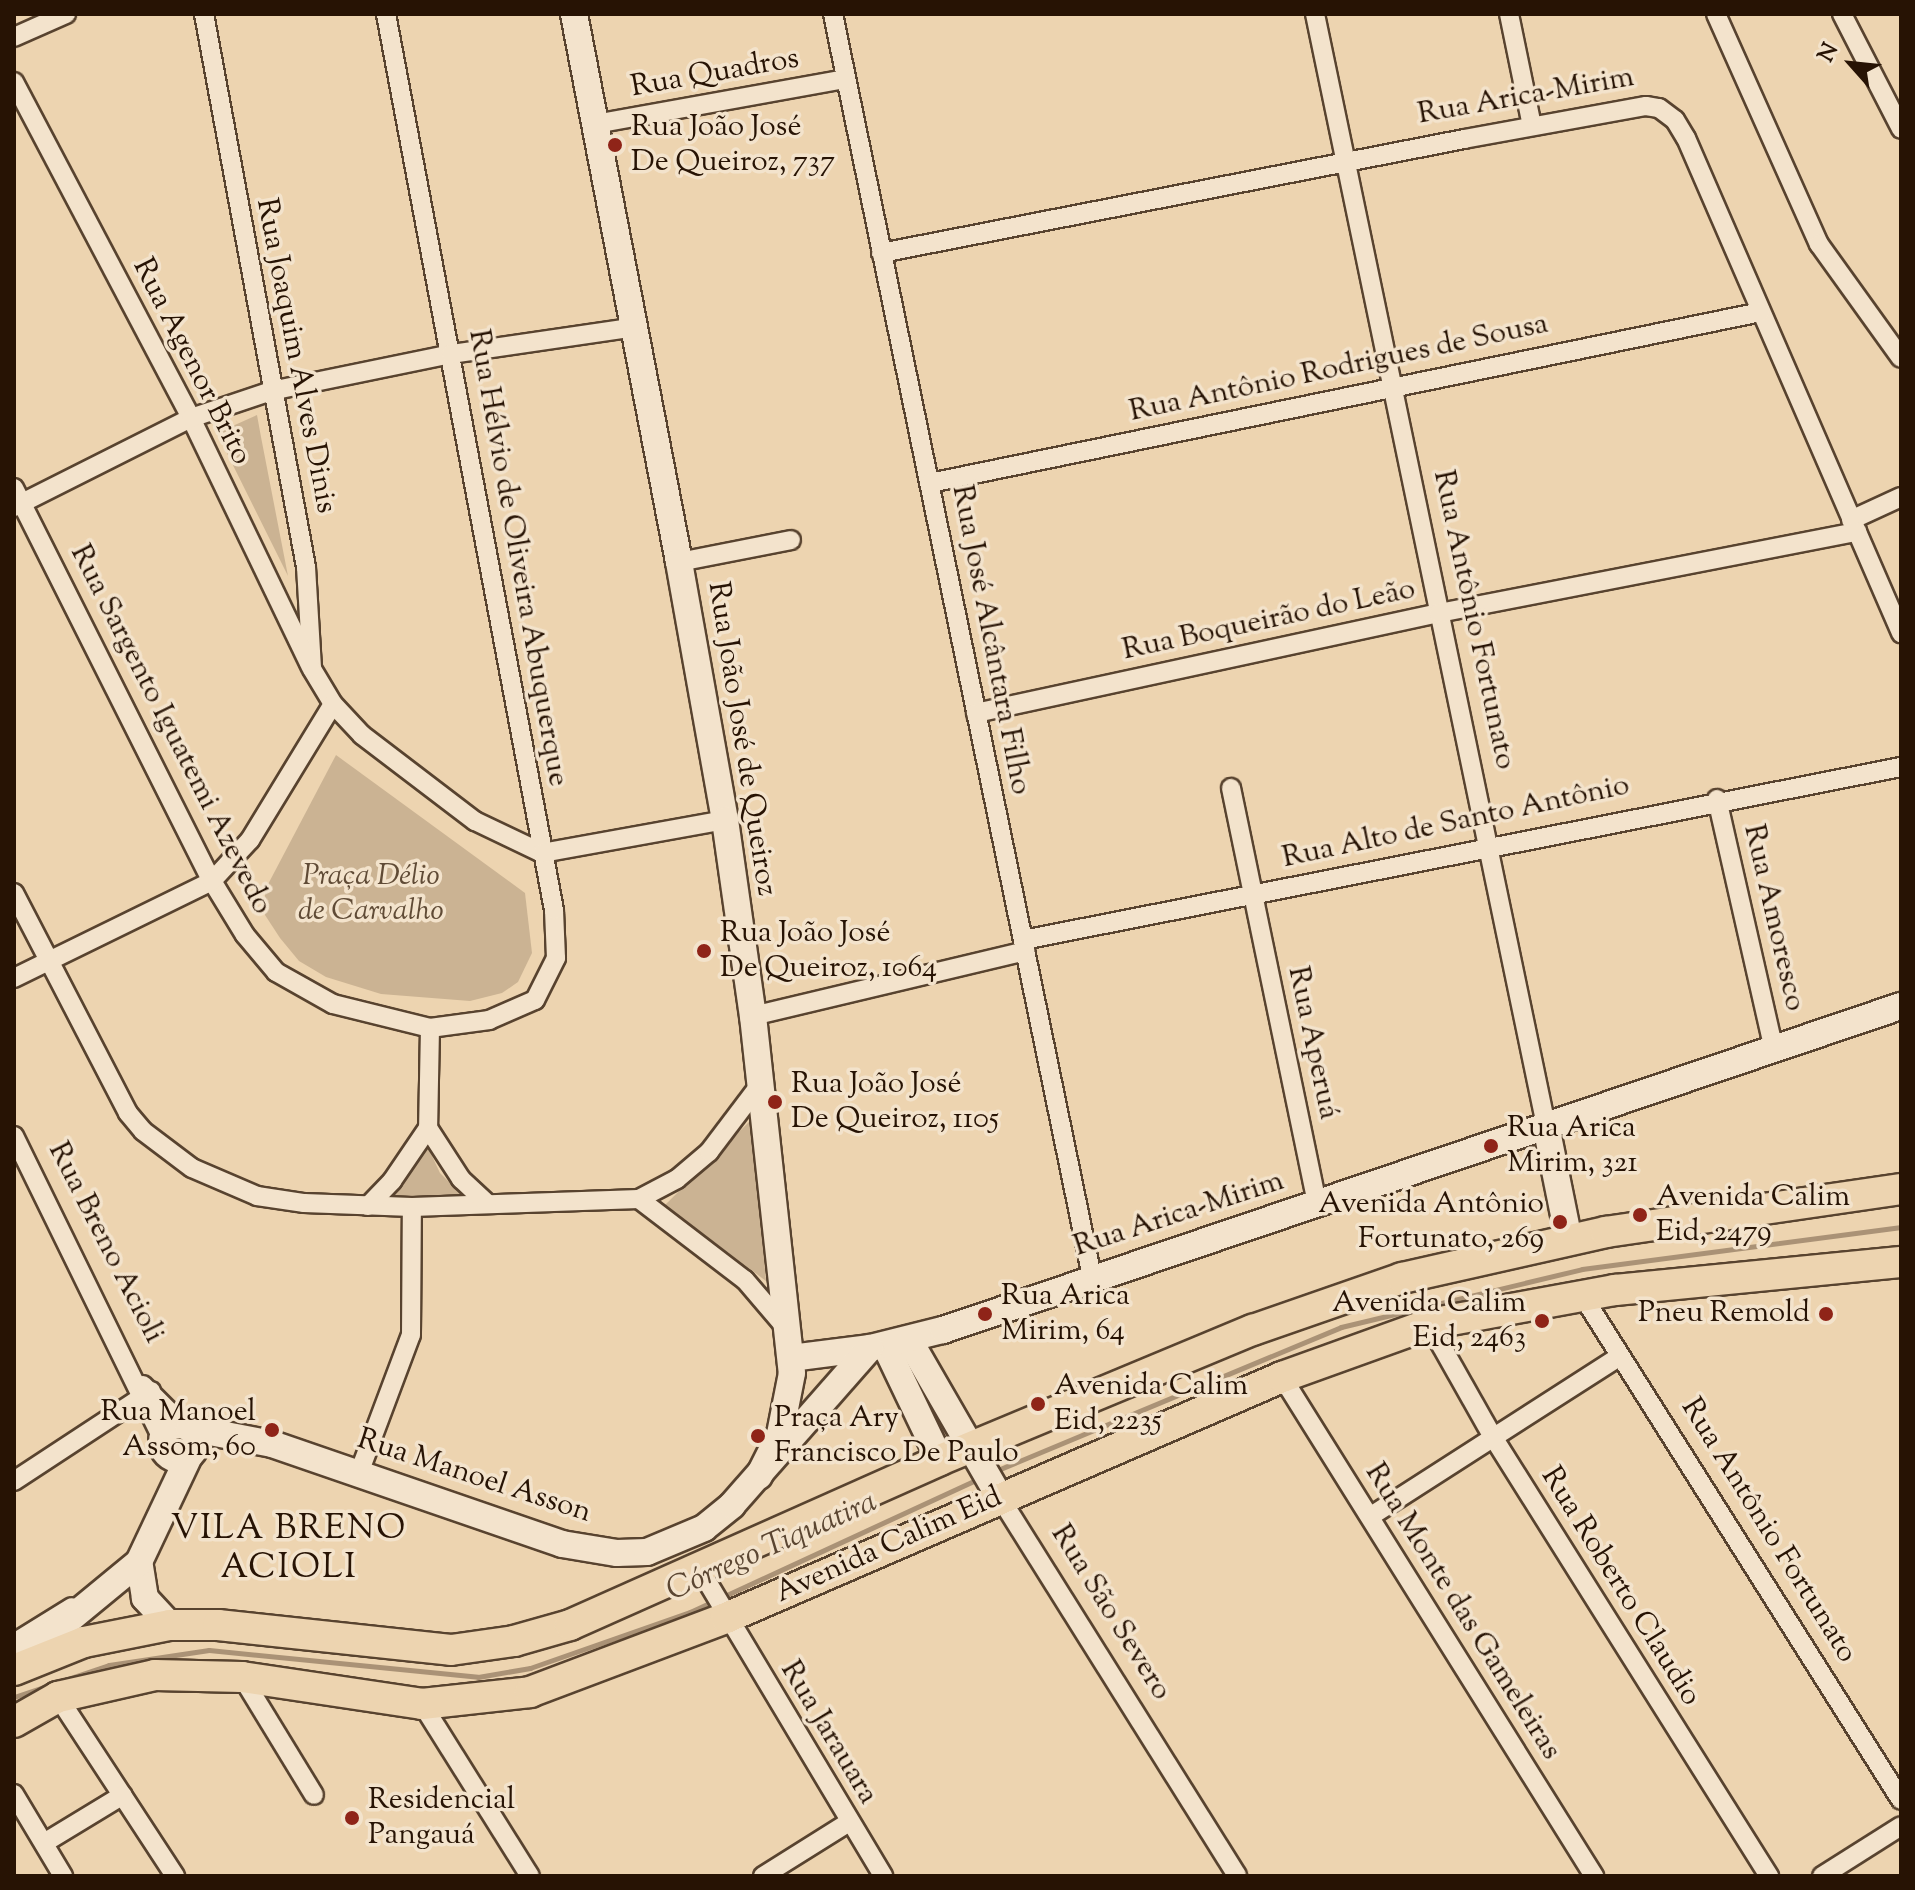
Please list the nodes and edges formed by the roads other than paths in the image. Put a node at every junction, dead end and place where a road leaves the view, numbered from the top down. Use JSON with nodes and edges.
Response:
{"nodes":[{"id":1,"x":66,"y":14,"type":"edge"},
{"id":2,"x":204,"y":14,"type":"edge"},
{"id":3,"x":386,"y":14,"type":"edge"},
{"id":4,"x":574,"y":14,"type":"edge"},
{"id":5,"x":1315,"y":14,"type":"edge"},
{"id":6,"x":1509,"y":14,"type":"edge"},
{"id":7,"x":1716,"y":14,"type":"edge"},
{"id":8,"x":1842,"y":14,"type":"edge"},
{"id":9,"x":837,"y":15,"type":"edge"},
{"id":10,"x":14,"y":37,"type":"edge"},
{"id":11,"x":846,"y":79,"type":"junction"},
{"id":12,"x":14,"y":82,"type":"edge"},
{"id":13,"x":595,"y":124,"type":"junction"},
{"id":14,"x":1532,"y":126,"type":"junction"},
{"id":15,"x":1901,"y":129,"type":"edge"},
{"id":16,"x":1347,"y":163,"type":"junction"},
{"id":17,"x":881,"y":253,"type":"junction"},
{"id":18,"x":1761,"y":312,"type":"junction"},
{"id":19,"x":635,"y":327,"type":"junction"},
{"id":20,"x":451,"y":354,"type":"junction"},
{"id":21,"x":1901,"y":358,"type":"edge"},
{"id":22,"x":1390,"y":385,"type":"junction"},
{"id":23,"x":271,"y":391,"type":"junction"},
{"id":24,"x":191,"y":418,"type":"junction"},
{"id":25,"x":930,"y":483,"type":"junction"},
{"id":26,"x":1901,"y":497,"type":"edge"},
{"id":27,"x":16,"y":499,"type":"edge"},
{"id":28,"x":1854,"y":526,"type":"junction"},
{"id":29,"x":791,"y":540,"type":"dead end"},
{"id":30,"x":679,"y":562,"type":"junction"},
{"id":31,"x":1439,"y":613,"type":"junction"},
{"id":32,"x":1901,"y":633,"type":"edge"},
{"id":33,"x":312,"y":669,"type":"junction"},
{"id":34,"x":333,"y":704,"type":"junction"},
{"id":35,"x":976,"y":713,"type":"junction"},
{"id":36,"x":1901,"y":767,"type":"edge"},
{"id":37,"x":1231,"y":788,"type":"dead end"},
{"id":38,"x":1717,"y":799,"type":"junction"},
{"id":39,"x":725,"y":820,"type":"junction"},
{"id":40,"x":1487,"y":844,"type":"junction"},
{"id":41,"x":542,"y":853,"type":"junction"},
{"id":42,"x":212,"y":881,"type":"junction"},
{"id":43,"x":14,"y":893,"type":"edge"},
{"id":44,"x":1252,"y":894,"type":"junction"},
{"id":45,"x":1024,"y":945,"type":"junction"},
{"id":46,"x":49,"y":963,"type":"junction"},
{"id":47,"x":14,"y":978,"type":"edge"},
{"id":48,"x":1901,"y":1006,"type":"edge"},
{"id":49,"x":753,"y":1016,"type":"junction"},
{"id":50,"x":430,"y":1028,"type":"junction"},
{"id":51,"x":1774,"y":1049,"type":"junction"},
{"id":52,"x":759,"y":1086,"type":"junction"},
{"id":53,"x":1546,"y":1126,"type":"junction"},
{"id":54,"x":428,"y":1128,"type":"junction"},
{"id":55,"x":14,"y":1136,"type":"edge"},
{"id":56,"x":1901,"y":1189,"type":"edge"},
{"id":57,"x":639,"y":1199,"type":"junction"},
{"id":58,"x":487,"y":1203,"type":"junction"},
{"id":59,"x":1317,"y":1203,"type":"junction"},
{"id":60,"x":368,"y":1206,"type":"junction"},
{"id":61,"x":412,"y":1207,"type":"junction"},
{"id":62,"x":1569,"y":1240,"type":"junction"},
{"id":63,"x":1901,"y":1262,"type":"edge"},
{"id":64,"x":1092,"y":1277,"type":"junction"},
{"id":65,"x":1582,"y":1295,"type":"junction"},
{"id":66,"x":1429,"y":1324,"type":"junction"},
{"id":67,"x":788,"y":1330,"type":"junction"},
{"id":68,"x":888,"y":1345,"type":"junction"},
{"id":69,"x":1620,"y":1356,"type":"junction"},
{"id":70,"x":791,"y":1358,"type":"junction"},
{"id":71,"x":1282,"y":1377,"type":"junction"},
{"id":72,"x":143,"y":1390,"type":"junction"},
{"id":73,"x":1493,"y":1437,"type":"junction"},
{"id":74,"x":180,"y":1442,"type":"junction"},
{"id":75,"x":940,"y":1460,"type":"junction"},
{"id":76,"x":359,"y":1473,"type":"junction"},
{"id":77,"x":986,"y":1474,"type":"junction"},
{"id":78,"x":759,"y":1476,"type":"junction"},
{"id":79,"x":14,"y":1481,"type":"edge"},
{"id":80,"x":1371,"y":1516,"type":"junction"},
{"id":81,"x":139,"y":1562,"type":"junction"},
{"id":82,"x":699,"y":1568,"type":"junction"},
{"id":83,"x":97,"y":1600,"type":"junction"},
{"id":84,"x":726,"y":1618,"type":"junction"},
{"id":85,"x":170,"y":1625,"type":"junction"},
{"id":86,"x":14,"y":1643,"type":"edge"},
{"id":87,"x":14,"y":1668,"type":"edge"},
{"id":88,"x":242,"y":1677,"type":"junction"},
{"id":89,"x":58,"y":1697,"type":"junction"},
{"id":90,"x":422,"y":1704,"type":"junction"},
{"id":91,"x":14,"y":1722,"type":"edge"},
{"id":92,"x":14,"y":1794,"type":"edge"},
{"id":93,"x":123,"y":1795,"type":"junction"},
{"id":94,"x":314,"y":1795,"type":"dead end"},
{"id":95,"x":1901,"y":1800,"type":"edge"},
{"id":96,"x":849,"y":1822,"type":"junction"},
{"id":97,"x":1901,"y":1826,"type":"edge"},
{"id":98,"x":44,"y":1843,"type":"junction"},
{"id":99,"x":63,"y":1876,"type":"edge"},
{"id":100,"x":175,"y":1876,"type":"edge"},
{"id":101,"x":530,"y":1876,"type":"edge"},
{"id":102,"x":763,"y":1876,"type":"edge"},
{"id":103,"x":883,"y":1876,"type":"edge"},
{"id":104,"x":1237,"y":1876,"type":"edge"},
{"id":105,"x":1594,"y":1876,"type":"edge"},
{"id":106,"x":1769,"y":1876,"type":"edge"},
{"id":107,"x":1822,"y":1876,"type":"edge"}],
"edges":[{"from":1,"to":10,"type":"street"},
{"from":2,"to":23,"type":"street","name":"Rua Joaquim Alves Dinis"},
{"from":3,"to":20,"type":"street","name":"Rua Hélvio de Oliveira Abuquerque"},
{"from":4,"to":13,"type":"street","name":"Rua João José de Queiroz"},
{"from":5,"to":16,"type":"street","name":"Rua Antônio Fortunato"},
{"from":6,"to":14,"type":"street"},
{"from":7,"to":21,"type":"street"},
{"from":8,"to":15,"type":"street"},
{"from":9,"to":11,"type":"street","name":"Rua José Alcântara Filho"},
{"from":11,"to":13,"type":"street","name":"Rua Quadros"},
{"from":11,"to":17,"type":"street","name":"Rua José Alcântara Filho"},
{"from":12,"to":24,"type":"street","name":"Rua Agenor Brito"},
{"from":13,"to":19,"type":"street","name":"Rua João José de Queiroz"},
{"from":14,"to":16,"type":"street","name":"Rua Arica-Mirim"},
{"from":14,"to":18,"type":"street","name":"Rua Arica-Mirim"},
{"from":16,"to":17,"type":"street","name":"Rua Arica-Mirim"},
{"from":16,"to":22,"type":"street","name":"Rua Antônio Fortunato"},
{"from":17,"to":25,"type":"street","name":"Rua José Alcântara Filho"},
{"from":18,"to":22,"type":"street","name":"Rua Antônio Rodrigues de Sousa"},
{"from":18,"to":28,"type":"street","name":"Rua Arica-Mirim"},
{"from":19,"to":20,"type":"street"},
{"from":19,"to":30,"type":"street","name":"Rua João José de Queiroz"},
{"from":20,"to":23,"type":"street"},
{"from":20,"to":41,"type":"street","name":"Rua Hélvio de Oliveira Abuquerque"},
{"from":22,"to":25,"type":"street","name":"Rua Antônio Rodrigues de Sousa"},
{"from":22,"to":31,"type":"street","name":"Rua Antônio Fortunato"},
{"from":23,"to":24,"type":"street"},
{"from":23,"to":33,"type":"street","name":"Rua Joaquim Alves Dinis"},
{"from":24,"to":27,"type":"street"},
{"from":24,"to":33,"type":"street","name":"Rua Agenor Brito"},
{"from":25,"to":35,"type":"street","name":"Rua José Alcântara Filho"},
{"from":26,"to":28,"type":"street","name":"Rua Boqueirão do Leão"},
{"from":27,"to":42,"type":"street","name":"Rua Sargento Iguatemi Azevedo"},
{"from":28,"to":31,"type":"street","name":"Rua Boqueirão do Leão"},
{"from":28,"to":32,"type":"street","name":"Rua Arica-Mirim"},
{"from":29,"to":30,"type":"street"},
{"from":30,"to":39,"type":"street","name":"Rua João José de Queiroz"},
{"from":31,"to":35,"type":"street","name":"Rua Boqueirão do Leão"},
{"from":31,"to":40,"type":"street","name":"Rua Antônio Fortunato"},
{"from":33,"to":34,"type":"street","name":"Rua Joaquim Alves Dinis"},
{"from":34,"to":41,"type":"street"},
{"from":34,"to":42,"type":"street"},
{"from":35,"to":45,"type":"street","name":"Rua José Alcântara Filho"},
{"from":36,"to":38,"type":"street","name":"Rua Alto de Santo Antônio"},
{"from":37,"to":44,"type":"street","name":"Rua Aperuá"},
{"from":38,"to":40,"type":"street","name":"Rua Alto de Santo Antônio"},
{"from":38,"to":51,"type":"street","name":"Rua Amoresco"},
{"from":39,"to":41,"type":"street"},
{"from":39,"to":49,"type":"street","name":"Rua João José de Queiroz"},
{"from":40,"to":44,"type":"street","name":"Rua Alto de Santo Antônio"},
{"from":40,"to":53,"type":"street","name":"Rua Antônio Fortunato"},
{"from":41,"to":50,"type":"street","name":"Rua Hélvio de Oliveira Abuquerque"},
{"from":42,"to":46,"type":"street"},
{"from":42,"to":50,"type":"street","name":"Rua Sargento Iguatemi Azevedo"},
{"from":43,"to":46,"type":"street"},
{"from":44,"to":45,"type":"street","name":"Rua Alto de Santo Antônio"},
{"from":44,"to":59,"type":"street","name":"Rua Aperuá"},
{"from":45,"to":49,"type":"street","name":"Rua Alto de Santo Antônio"},
{"from":45,"to":64,"type":"street","name":"Rua José Alcântara Filho"},
{"from":46,"to":47,"type":"street"},
{"from":46,"to":60,"type":"street"},
{"from":48,"to":51,"type":"street","name":"Rua Arica-Mirim"},
{"from":49,"to":52,"type":"street","name":"Rua João José de Queiroz"},
{"from":50,"to":54,"type":"street"},
{"from":51,"to":53,"type":"street","name":"Rua Arica-Mirim"},
{"from":52,"to":57,"type":"street"},
{"from":52,"to":67,"type":"street","name":"Rua João José de Queiroz"},
{"from":53,"to":59,"type":"street","name":"Rua Arica-Mirim"},
{"from":53,"to":62,"type":"street","name":"Rua Antônio Fortunato"},
{"from":54,"to":58,"type":"street"},
{"from":54,"to":60,"type":"street"},
{"from":55,"to":72,"type":"street","name":"Rua Breno Acioli"},
{"from":56,"to":62,"type":"main road","name":"Avenida Calim Eid"},
{"from":57,"to":58,"type":"street"},
{"from":57,"to":67,"type":"street"},
{"from":58,"to":61,"type":"street"},
{"from":59,"to":64,"type":"street","name":"Rua Arica-Mirim"},
{"from":60,"to":61,"type":"street"},
{"from":61,"to":76,"type":"street"},
{"from":62,"to":77,"type":"main road","name":"Avenida Calim Eid"},
{"from":63,"to":65,"type":"main road","name":"Avenida Calim Eid"},
{"from":64,"to":68,"type":"street","name":"Rua Arica-Mirim"},
{"from":65,"to":66,"type":"main road","name":"Avenida Calim Eid"},
{"from":65,"to":69,"type":"street","name":"Rua Antônio Fortunato"},
{"from":66,"to":71,"type":"main road","name":"Avenida Calim Eid"},
{"from":66,"to":73,"type":"street","name":"Rua Roberto Claudio"},
{"from":67,"to":70,"type":"street","name":"Rua João José de Queiroz"},
{"from":68,"to":70,"type":"street","name":"Rua Arica-Mirim"},
{"from":68,"to":75,"type":"street"},
{"from":68,"to":77,"type":"street","name":"Rua São Severo"},
{"from":68,"to":78,"type":"street"},
{"from":69,"to":73,"type":"street"},
{"from":69,"to":95,"type":"street","name":"Rua Antônio Fortunato"},
{"from":70,"to":78,"type":"street","name":"Rua João José de Queiroz"},
{"from":71,"to":77,"type":"main road","name":"Avenida Calim Eid"},
{"from":71,"to":80,"type":"street","name":"Rua Monte das Gameleiras"},
{"from":72,"to":74,"type":"street","name":"Rua Breno Acioli"},
{"from":72,"to":79,"type":"street"},
{"from":73,"to":80,"type":"street"},
{"from":73,"to":106,"type":"street","name":"Rua Roberto Claudio"},
{"from":74,"to":76,"type":"street","name":"Rua Manoel Asson"},
{"from":74,"to":81,"type":"street"},
{"from":75,"to":77,"type":"main road","name":"Avenida Calim Eid"},
{"from":75,"to":82,"type":"main road","name":"Avenida Calim Eid"},
{"from":76,"to":78,"type":"street","name":"Rua Manoel Asson"},
{"from":77,"to":84,"type":"main road","name":"Avenida Calim Eid"},
{"from":77,"to":104,"type":"street","name":"Rua São Severo"},
{"from":80,"to":105,"type":"street","name":"Rua Monte das Gameleiras"},
{"from":81,"to":83,"type":"street"},
{"from":81,"to":85,"type":"street"},
{"from":82,"to":84,"type":"street","name":"Rua Jarauara"},
{"from":82,"to":85,"type":"main road","name":"Avenida Calim Eid"},
{"from":83,"to":86,"type":"street"},
{"from":83,"to":87,"type":"street"},
{"from":84,"to":90,"type":"main road","name":"Avenida Calim Eid"},
{"from":84,"to":96,"type":"street","name":"Rua Jarauara"},
{"from":85,"to":87,"type":"main road","name":"Avenida Calim Eid"},
{"from":88,"to":89,"type":"main road","name":"Avenida Calim Eid"},
{"from":88,"to":90,"type":"main road","name":"Avenida Calim Eid"},
{"from":88,"to":94,"type":"street"},
{"from":89,"to":91,"type":"main road","name":"Avenida Calim Eid"},
{"from":89,"to":93,"type":"street"},
{"from":90,"to":101,"type":"street"},
{"from":92,"to":98,"type":"street"},
{"from":93,"to":98,"type":"street"},
{"from":93,"to":100,"type":"street"},
{"from":96,"to":102,"type":"street"},
{"from":96,"to":103,"type":"street","name":"Rua Jarauara"},
{"from":97,"to":107,"type":"street"},
{"from":98,"to":99,"type":"street"}]}
